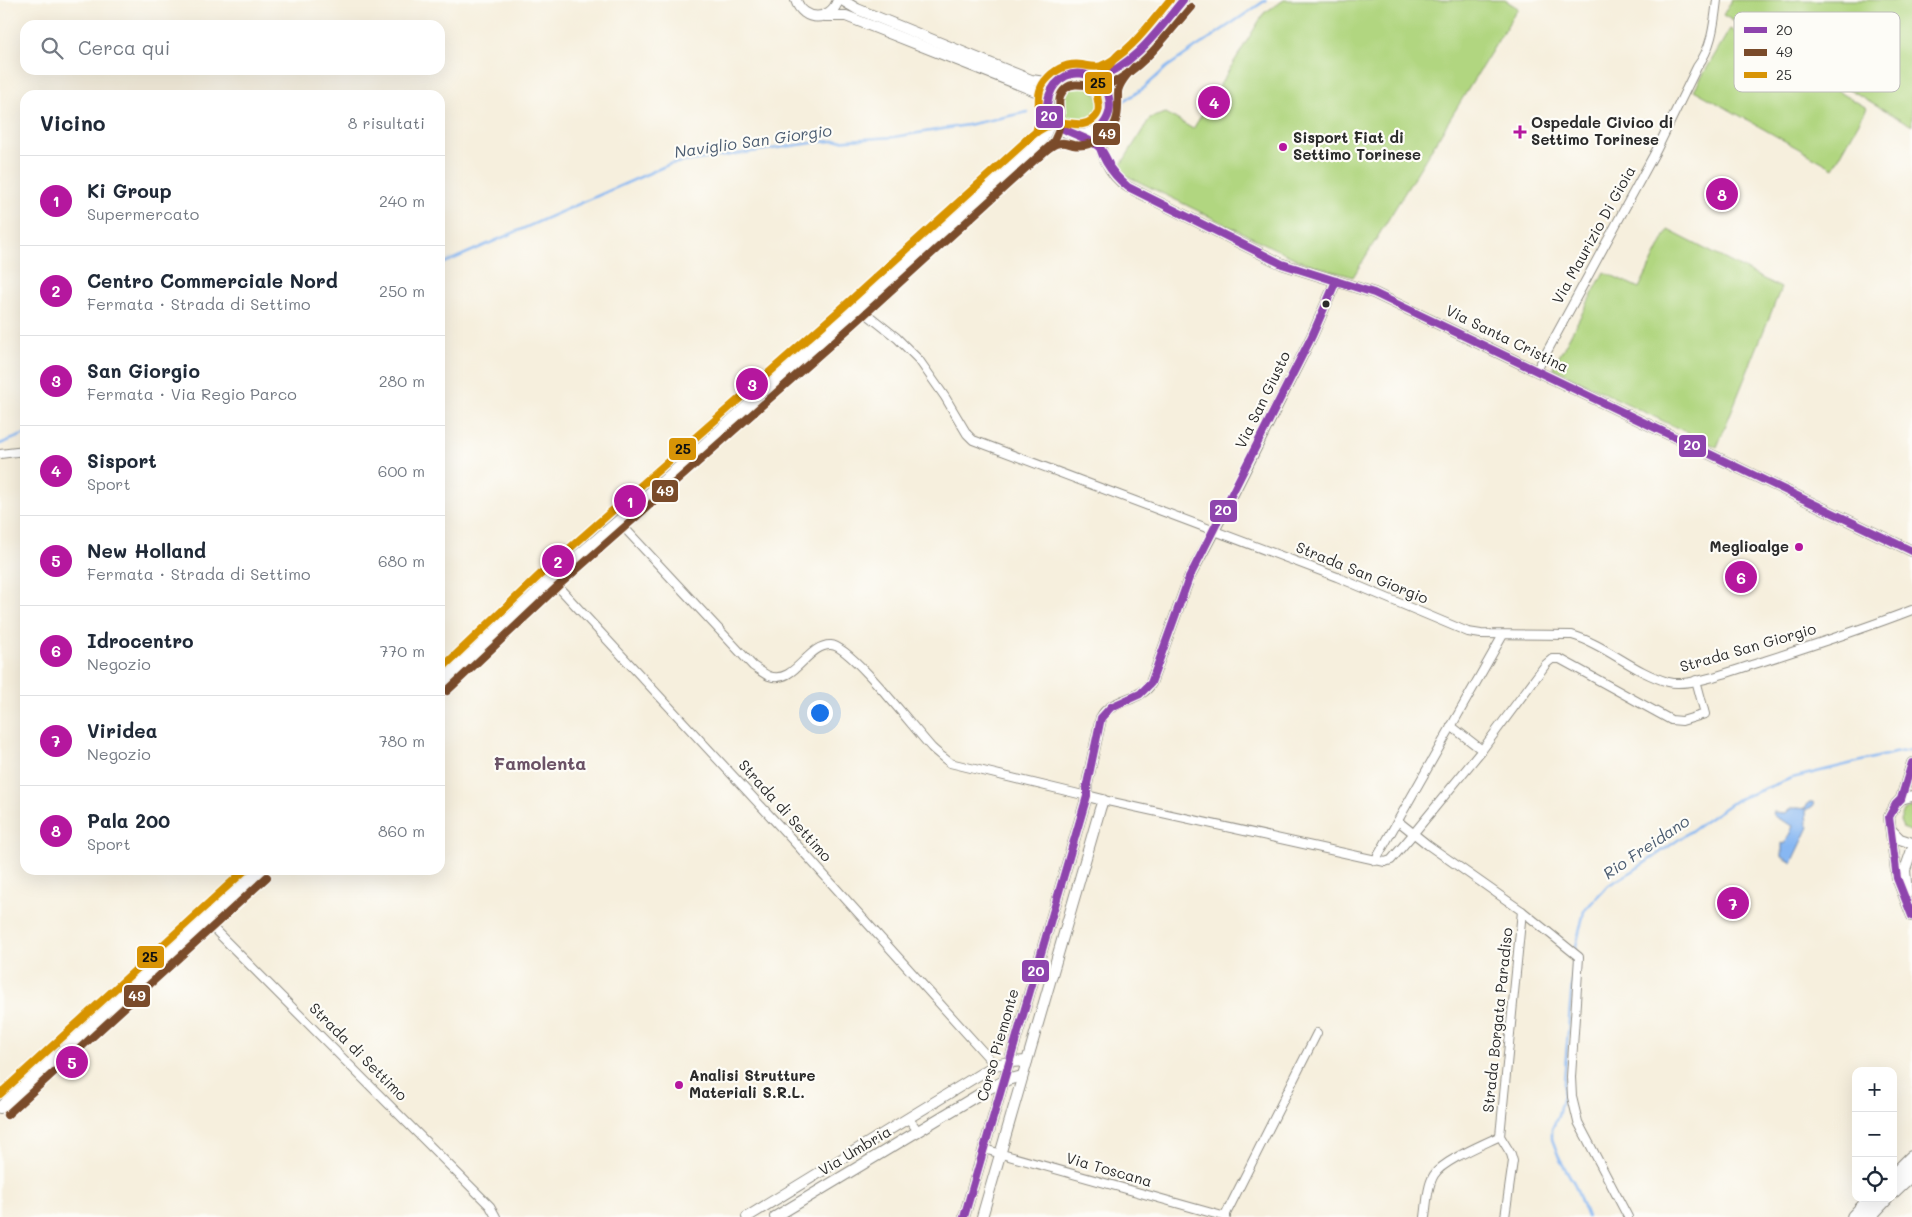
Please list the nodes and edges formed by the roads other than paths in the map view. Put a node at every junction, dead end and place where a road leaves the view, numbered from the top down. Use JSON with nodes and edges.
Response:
{"nodes":[{"id":1,"x":796,"y":0,"type":"edge"},
{"id":2,"x":838,"y":0,"type":"edge"},
{"id":3,"x":842,"y":0,"type":"edge"},
{"id":4,"x":1183,"y":0,"type":"edge"},
{"id":5,"x":1716,"y":0,"type":"edge"},
{"id":6,"x":825,"y":16,"type":"junction"},
{"id":7,"x":1120,"y":67,"type":"junction"},
{"id":8,"x":1096,"y":78,"type":"junction"},
{"id":9,"x":1059,"y":81,"type":"junction"},
{"id":10,"x":1107,"y":90,"type":"junction"},
{"id":11,"x":1048,"y":102,"type":"junction"},
{"id":12,"x":1050,"y":117,"type":"junction"},
{"id":13,"x":1100,"y":128,"type":"junction"},
{"id":14,"x":1064,"y":132,"type":"junction"},
{"id":15,"x":1079,"y":136,"type":"junction"},
{"id":16,"x":1044,"y":138,"type":"junction"},
{"id":17,"x":1101,"y":148,"type":"junction"},
{"id":18,"x":1336,"y":281,"type":"junction"},
{"id":19,"x":858,"y":307,"type":"junction"},
{"id":20,"x":1537,"y":370,"type":"junction"},
{"id":21,"x":20,"y":452,"type":"edge"},
{"id":22,"x":0,"y":454,"type":"edge"},
{"id":23,"x":618,"y":521,"type":"junction"},
{"id":24,"x":1214,"y":531,"type":"junction"},
{"id":25,"x":1912,"y":551,"type":"edge"},
{"id":26,"x":551,"y":579,"type":"junction"},
{"id":27,"x":1912,"y":610,"type":"edge"},
{"id":28,"x":1503,"y":635,"type":"junction"},
{"id":29,"x":445,"y":679,"type":"edge"},
{"id":30,"x":1696,"y":680,"type":"junction"},
{"id":31,"x":1450,"y":726,"type":"junction"},
{"id":32,"x":1482,"y":750,"type":"junction"},
{"id":33,"x":1912,"y":763,"type":"edge"},
{"id":34,"x":1087,"y":796,"type":"junction"},
{"id":35,"x":1912,"y":796,"type":"edge"},
{"id":36,"x":1901,"y":799,"type":"junction"},
{"id":37,"x":1102,"y":800,"type":"junction"},
{"id":38,"x":1398,"y":821,"type":"junction"},
{"id":39,"x":1892,"y":831,"type":"junction"},
{"id":40,"x":1414,"y":833,"type":"junction"},
{"id":41,"x":1912,"y":843,"type":"edge"},
{"id":42,"x":1912,"y":850,"type":"edge"},
{"id":43,"x":1376,"y":861,"type":"junction"},
{"id":44,"x":254,"y":875,"type":"edge"},
{"id":45,"x":1062,"y":880,"type":"junction"},
{"id":46,"x":1078,"y":884,"type":"junction"},
{"id":47,"x":1522,"y":911,"type":"junction"},
{"id":48,"x":1910,"y":912,"type":"edge"},
{"id":49,"x":205,"y":920,"type":"junction"},
{"id":50,"x":1317,"y":1033,"type":"dead end"},
{"id":51,"x":1027,"y":1061,"type":"junction"},
{"id":52,"x":1009,"y":1062,"type":"junction"},
{"id":53,"x":995,"y":1065,"type":"junction"},
{"id":54,"x":1022,"y":1076,"type":"junction"},
{"id":55,"x":1004,"y":1081,"type":"junction"},
{"id":56,"x":0,"y":1108,"type":"edge"},
{"id":57,"x":909,"y":1119,"type":"junction"},
{"id":58,"x":918,"y":1131,"type":"junction"},
{"id":59,"x":1500,"y":1136,"type":"junction"},
{"id":60,"x":984,"y":1149,"type":"junction"},
{"id":61,"x":1000,"y":1154,"type":"junction"},
{"id":62,"x":1912,"y":1158,"type":"edge"},
{"id":63,"x":1897,"y":1173,"type":"edge"},
{"id":64,"x":1912,"y":1173,"type":"edge"},
{"id":65,"x":801,"y":1185,"type":"junction"},
{"id":66,"x":1897,"y":1187,"type":"edge"},
{"id":67,"x":808,"y":1197,"type":"junction"},
{"id":68,"x":1868,"y":1202,"type":"edge"},
{"id":69,"x":1882,"y":1202,"type":"edge"},
{"id":70,"x":496,"y":1217,"type":"edge"},
{"id":71,"x":747,"y":1217,"type":"edge"},
{"id":72,"x":775,"y":1217,"type":"edge"},
{"id":73,"x":964,"y":1217,"type":"edge"},
{"id":74,"x":982,"y":1217,"type":"edge"},
{"id":75,"x":1226,"y":1217,"type":"edge"},
{"id":76,"x":1425,"y":1217,"type":"edge"},
{"id":77,"x":1505,"y":1217,"type":"edge"},
{"id":78,"x":1628,"y":1217,"type":"edge"},
{"id":79,"x":1854,"y":1217,"type":"edge"},
{"id":80,"x":1868,"y":1217,"type":"edge"}],
"edges":[{"from":1,"to":6,"type":"street"},
{"from":2,"to":6,"type":"street"},
{"from":3,"to":9,"type":"street"},
{"from":4,"to":7,"type":"street"},
{"from":5,"to":20,"type":"street","name":"Via Maurizio Di Gioia"},
{"from":6,"to":11,"type":"street"},
{"from":7,"to":8,"type":"street"},
{"from":7,"to":10,"type":"street"},
{"from":8,"to":9,"type":"street"},
{"from":8,"to":10,"type":"street"},
{"from":9,"to":11,"type":"street"},
{"from":10,"to":13,"type":"street"},
{"from":11,"to":12,"type":"street"},
{"from":12,"to":14,"type":"street"},
{"from":12,"to":16,"type":"street"},
{"from":13,"to":15,"type":"street"},
{"from":13,"to":17,"type":"street","name":"Via Santa Cristina"},
{"from":14,"to":15,"type":"street"},
{"from":14,"to":16,"type":"street"},
{"from":15,"to":17,"type":"street"},
{"from":16,"to":19,"type":"street"},
{"from":17,"to":18,"type":"street","name":"Via Santa Cristina"},
{"from":18,"to":20,"type":"street","name":"Via Santa Cristina"},
{"from":18,"to":24,"type":"street","name":"Via San Giusto"},
{"from":19,"to":23,"type":"street"},
{"from":19,"to":24,"type":"street","name":"Strada San Giorgio"},
{"from":20,"to":25,"type":"street","name":"Via Santa Cristina"},
{"from":21,"to":22,"type":"street"},
{"from":23,"to":26,"type":"street"},
{"from":23,"to":34,"type":"street"},
{"from":24,"to":28,"type":"street","name":"Strada San Giorgio"},
{"from":24,"to":34,"type":"street","name":"Via San Giusto"},
{"from":26,"to":29,"type":"street"},
{"from":26,"to":53,"type":"street","name":"Strada di Settimo"},
{"from":27,"to":30,"type":"street","name":"Strada San Giorgio"},
{"from":28,"to":30,"type":"street","name":"Strada San Giorgio"},
{"from":28,"to":31,"type":"street"},
{"from":30,"to":32,"type":"street"},
{"from":31,"to":32,"type":"street"},
{"from":31,"to":38,"type":"street"},
{"from":32,"to":40,"type":"street"},
{"from":33,"to":36,"type":"street"},
{"from":34,"to":37,"type":"street"},
{"from":34,"to":45,"type":"street","name":"Corso Piemonte"},
{"from":35,"to":36,"type":"street"},
{"from":36,"to":39,"type":"street"},
{"from":37,"to":43,"type":"street"},
{"from":37,"to":46,"type":"street"},
{"from":38,"to":40,"type":"street","name":"Strada Borgata Paradiso"},
{"from":38,"to":43,"type":"street"},
{"from":39,"to":41,"type":"street"},
{"from":39,"to":48,"type":"street"},
{"from":40,"to":43,"type":"street"},
{"from":40,"to":47,"type":"street","name":"Strada Borgata Paradiso"},
{"from":42,"to":48,"type":"street"},
{"from":44,"to":49,"type":"street"},
{"from":45,"to":46,"type":"street"},
{"from":45,"to":52,"type":"street","name":"Corso Piemonte"},
{"from":46,"to":51,"type":"street"},
{"from":47,"to":59,"type":"street","name":"Strada Borgata Paradiso"},
{"from":47,"to":78,"type":"street"},
{"from":49,"to":56,"type":"street"},
{"from":49,"to":70,"type":"street","name":"Strada di Settimo"},
{"from":50,"to":75,"type":"street"},
{"from":51,"to":52,"type":"street","name":"Via Umbria"},
{"from":51,"to":54,"type":"street"},
{"from":52,"to":53,"type":"street","name":"Via Umbria"},
{"from":52,"to":55,"type":"street","name":"Corso Piemonte"},
{"from":53,"to":57,"type":"street","name":"Via Umbria"},
{"from":54,"to":55,"type":"street","name":"Via Umbria"},
{"from":54,"to":61,"type":"street"},
{"from":55,"to":58,"type":"street","name":"Via Umbria"},
{"from":55,"to":60,"type":"street","name":"Corso Piemonte"},
{"from":57,"to":58,"type":"street","name":"Via Umbria"},
{"from":57,"to":65,"type":"street","name":"Via Umbria"},
{"from":58,"to":67,"type":"street","name":"Via Umbria"},
{"from":59,"to":76,"type":"street","name":"Strada Borgata Paradiso"},
{"from":59,"to":77,"type":"street","name":"Strada Borgata Paradiso"},
{"from":60,"to":61,"type":"street","name":"Via Toscana"},
{"from":60,"to":73,"type":"street","name":"Corso Piemonte"},
{"from":61,"to":74,"type":"street"},
{"from":61,"to":75,"type":"street","name":"Via Toscana"},
{"from":62,"to":63,"type":"highway"},
{"from":64,"to":66,"type":"highway"},
{"from":65,"to":67,"type":"street"},
{"from":65,"to":71,"type":"street","name":"Via Umbria"},
{"from":67,"to":72,"type":"street","name":"Via Umbria"},
{"from":68,"to":79,"type":"highway"},
{"from":69,"to":80,"type":"highway"}]}
